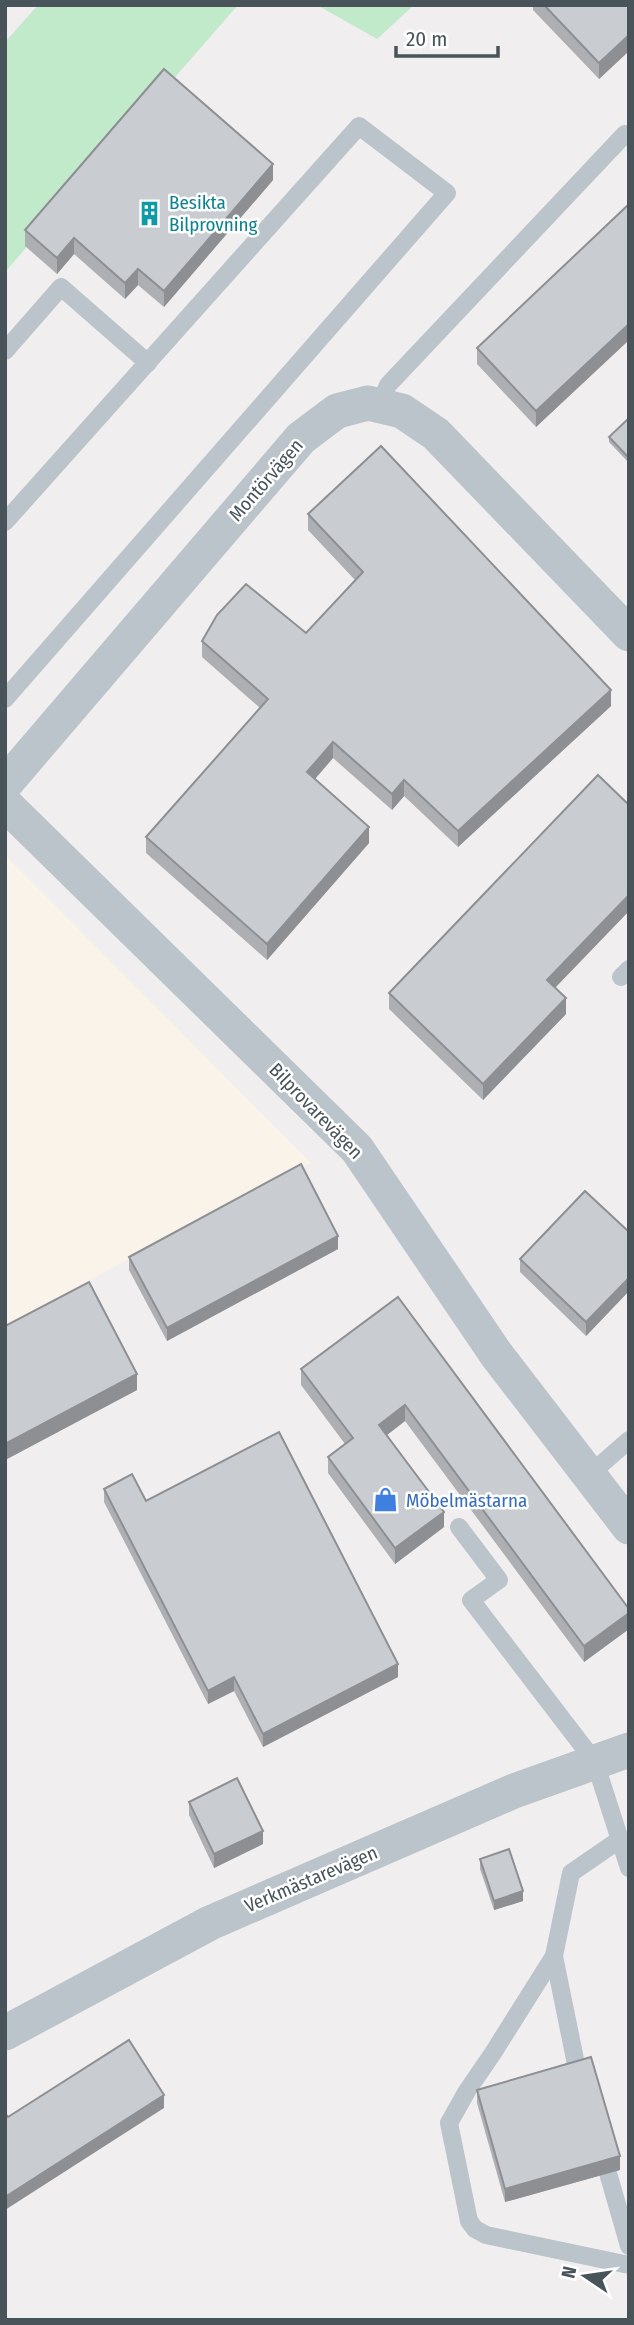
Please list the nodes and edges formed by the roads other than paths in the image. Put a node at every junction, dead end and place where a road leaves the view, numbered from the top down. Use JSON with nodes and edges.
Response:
{"nodes":[{"id":1,"x":625,"y":134,"type":"dead end"},
{"id":2,"x":5,"y":351,"type":"edge"},
{"id":3,"x":148,"y":363,"type":"junction"},
{"id":4,"x":379,"y":406,"type":"junction"},
{"id":5,"x":5,"y":522,"type":"edge"},
{"id":6,"x":629,"y":634,"type":"edge"},
{"id":7,"x":5,"y":699,"type":"edge"},
{"id":8,"x":5,"y":785,"type":"edge"},
{"id":9,"x":5,"y":804,"type":"edge"},
{"id":10,"x":629,"y":1440,"type":"edge"},
{"id":11,"x":589,"y":1475,"type":"junction"},
{"id":12,"x":459,"y":1527,"type":"dead end"},
{"id":13,"x":629,"y":1527,"type":"edge"},
{"id":14,"x":629,"y":1750,"type":"edge"},
{"id":15,"x":595,"y":1762,"type":"junction"},
{"id":16,"x":624,"y":1842,"type":"edge"},
{"id":17,"x":629,"y":1868,"type":"edge"},
{"id":18,"x":554,"y":1956,"type":"junction"},
{"id":19,"x":5,"y":2033,"type":"edge"},
{"id":20,"x":578,"y":2074,"type":"edge"},
{"id":21,"x":608,"y":2173,"type":"edge"},
{"id":22,"x":629,"y":2246,"type":"edge"},
{"id":23,"x":629,"y":2265,"type":"edge"}],
"edges":[{"from":1,"to":4,"type":"lane"},
{"from":2,"to":3,"type":"lane"},
{"from":3,"to":5,"type":"lane"},
{"from":3,"to":7,"type":"lane"},
{"from":4,"to":6,"type":"street","name":"Montörvägen"},
{"from":4,"to":8,"type":"street","name":"Montörvägen"},
{"from":9,"to":11,"type":"street","name":"Bilprovarevägen"},
{"from":10,"to":11,"type":"lane"},
{"from":11,"to":13,"type":"street","name":"Bilprovarevägen"},
{"from":12,"to":15,"type":"lane"},
{"from":14,"to":15,"type":"street","name":"Verkmästarevägen"},
{"from":15,"to":16,"type":"lane"},
{"from":15,"to":19,"type":"street","name":"Verkmästarevägen"},
{"from":16,"to":17,"type":"lane"},
{"from":16,"to":18,"type":"lane"},
{"from":18,"to":20,"type":"lane"},
{"from":18,"to":23,"type":"lane"},
{"from":21,"to":22,"type":"lane"}]}
